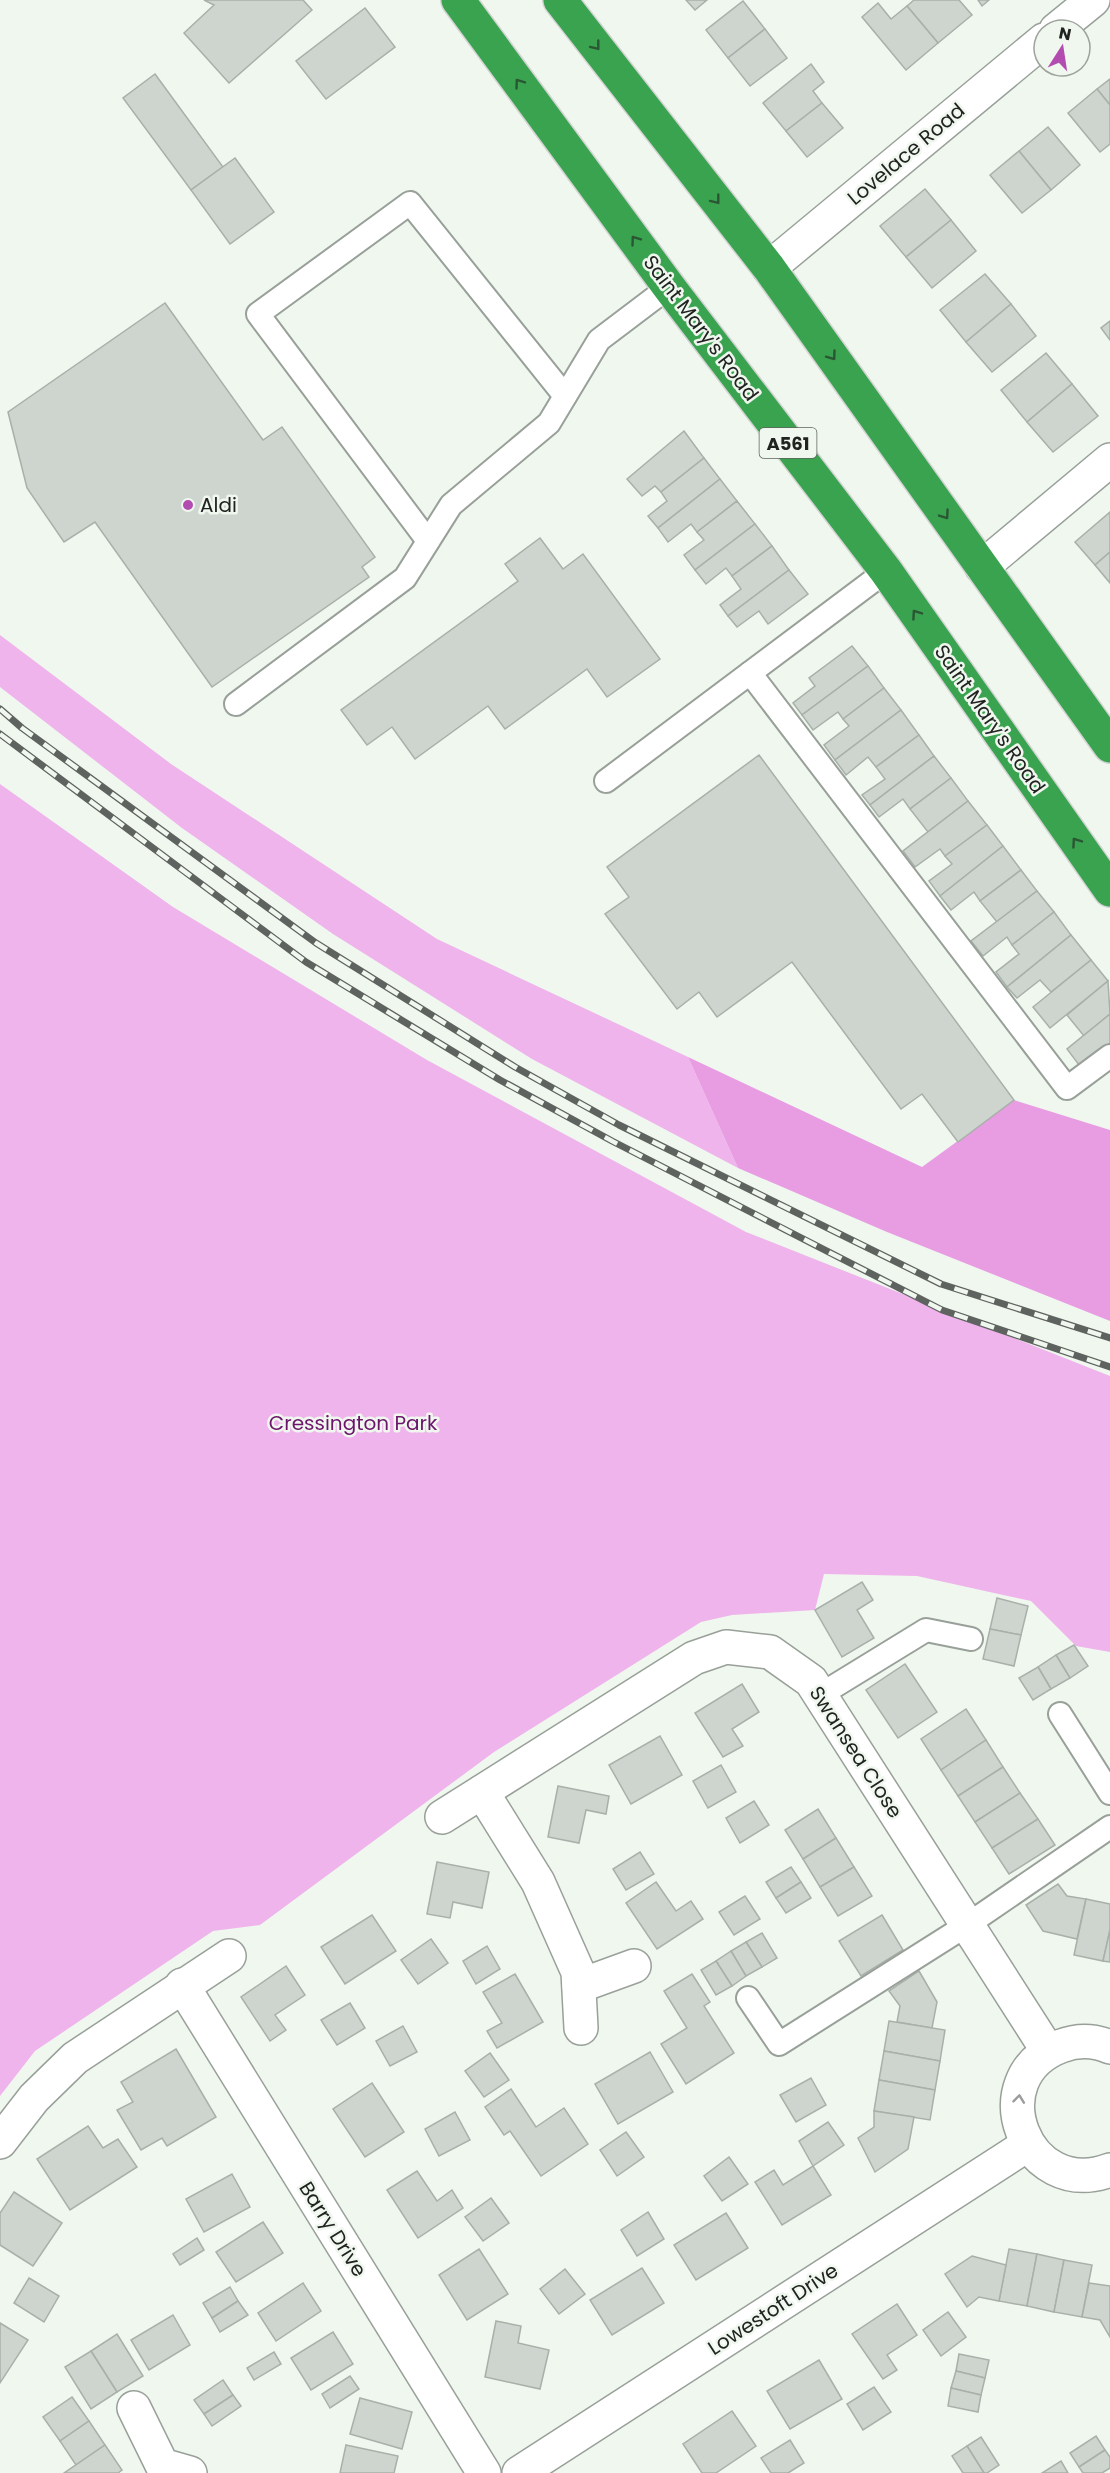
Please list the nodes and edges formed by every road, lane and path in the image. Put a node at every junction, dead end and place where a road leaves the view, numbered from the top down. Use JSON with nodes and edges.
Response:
{"nodes":[{"id":1,"x":459,"y":0,"type":"edge"},
{"id":2,"x":560,"y":0,"type":"edge"},
{"id":3,"x":1093,"y":0,"type":"edge"},
{"id":4,"x":1071,"y":18,"type":"edge"},
{"id":5,"x":1032,"y":50,"type":"edge"},
{"id":6,"x":769,"y":268,"type":"junction"},
{"id":7,"x":669,"y":287,"type":"junction"},
{"id":8,"x":566,"y":396,"type":"junction"},
{"id":9,"x":1110,"y":460,"type":"edge"},
{"id":10,"x":428,"y":541,"type":"junction"},
{"id":11,"x":981,"y":567,"type":"junction"},
{"id":12,"x":886,"y":571,"type":"junction"},
{"id":13,"x":750,"y":673,"type":"junction"},
{"id":14,"x":236,"y":704,"type":"dead end"},
{"id":15,"x":1110,"y":746,"type":"edge"},
{"id":16,"x":606,"y":781,"type":"dead end"},
{"id":17,"x":1110,"y":890,"type":"edge"},
{"id":18,"x":1110,"y":1056,"type":"edge"},
{"id":19,"x":971,"y":1639,"type":"dead end"},
{"id":20,"x":820,"y":1695,"type":"junction"},
{"id":21,"x":1060,"y":1714,"type":"dead end"},
{"id":22,"x":482,"y":1792,"type":"junction"},
{"id":23,"x":1110,"y":1793,"type":"edge"},
{"id":24,"x":442,"y":1817,"type":"dead end"},
{"id":25,"x":1110,"y":1827,"type":"edge"},
{"id":26,"x":967,"y":1925,"type":"junction"},
{"id":27,"x":229,"y":1956,"type":"dead end"},
{"id":28,"x":634,"y":1966,"type":"dead end"},
{"id":29,"x":182,"y":1985,"type":"junction"},
{"id":30,"x":579,"y":1986,"type":"junction"},
{"id":31,"x":748,"y":1998,"type":"dead end"},
{"id":32,"x":581,"y":2028,"type":"dead end"},
{"id":33,"x":1110,"y":2047,"type":"edge"},
{"id":34,"x":1048,"y":2051,"type":"junction"},
{"id":35,"x":0,"y":2142,"type":"edge"},
{"id":36,"x":1027,"y":2145,"type":"junction"},
{"id":37,"x":1110,"y":2170,"type":"edge"},
{"id":38,"x":134,"y":2408,"type":"dead end"},
{"id":39,"x":190,"y":2473,"type":"edge"},
{"id":40,"x":484,"y":2473,"type":"edge"},
{"id":41,"x":519,"y":2473,"type":"edge"}],
"edges":[{"from":7,"to":1,"type":"highway","name":"Saint Mary's Road","number":"A561","one_way":true},
{"from":2,"to":6,"type":"highway","one_way":true},
{"from":3,"to":4,"type":"street"},
{"from":5,"to":6,"type":"street","name":"Lovelace Road"},
{"from":6,"to":11,"type":"highway","one_way":true},
{"from":7,"to":8,"type":"lane"},
{"from":7,"to":12,"type":"highway","name":"Saint Mary's Road","number":"A561"},
{"from":8,"to":10,"type":"lane"},
{"from":8,"to":10,"type":"lane"},
{"from":9,"to":11,"type":"street"},
{"from":10,"to":14,"type":"lane"},
{"from":11,"to":15,"type":"highway"},
{"from":12,"to":13,"type":"lane"},
{"from":17,"to":12,"type":"highway","name":"Saint Mary's Road","number":"A561","one_way":true},
{"from":13,"to":16,"type":"lane"},
{"from":13,"to":18,"type":"lane"},
{"from":19,"to":20,"type":"lane"},
{"from":20,"to":22,"type":"street","name":"Swansea Close"},
{"from":20,"to":26,"type":"street","name":"Swansea Close"},
{"from":21,"to":23,"type":"lane"},
{"from":22,"to":24,"type":"street","name":"Swansea Close"},
{"from":22,"to":30,"type":"street"},
{"from":25,"to":26,"type":"lane"},
{"from":26,"to":31,"type":"lane"},
{"from":26,"to":34,"type":"street","name":"Swansea Close"},
{"from":27,"to":29,"type":"street"},
{"from":28,"to":30,"type":"street"},
{"from":29,"to":35,"type":"street"},
{"from":29,"to":40,"type":"street","name":"Barry Drive"},
{"from":30,"to":32,"type":"street"},
{"from":33,"to":34,"type":"street"},
{"from":36,"to":34,"type":"street","one_way":true},
{"from":36,"to":37,"type":"street"},
{"from":36,"to":41,"type":"street","name":"Lowestoft Drive"},
{"from":38,"to":39,"type":"street"}]}
